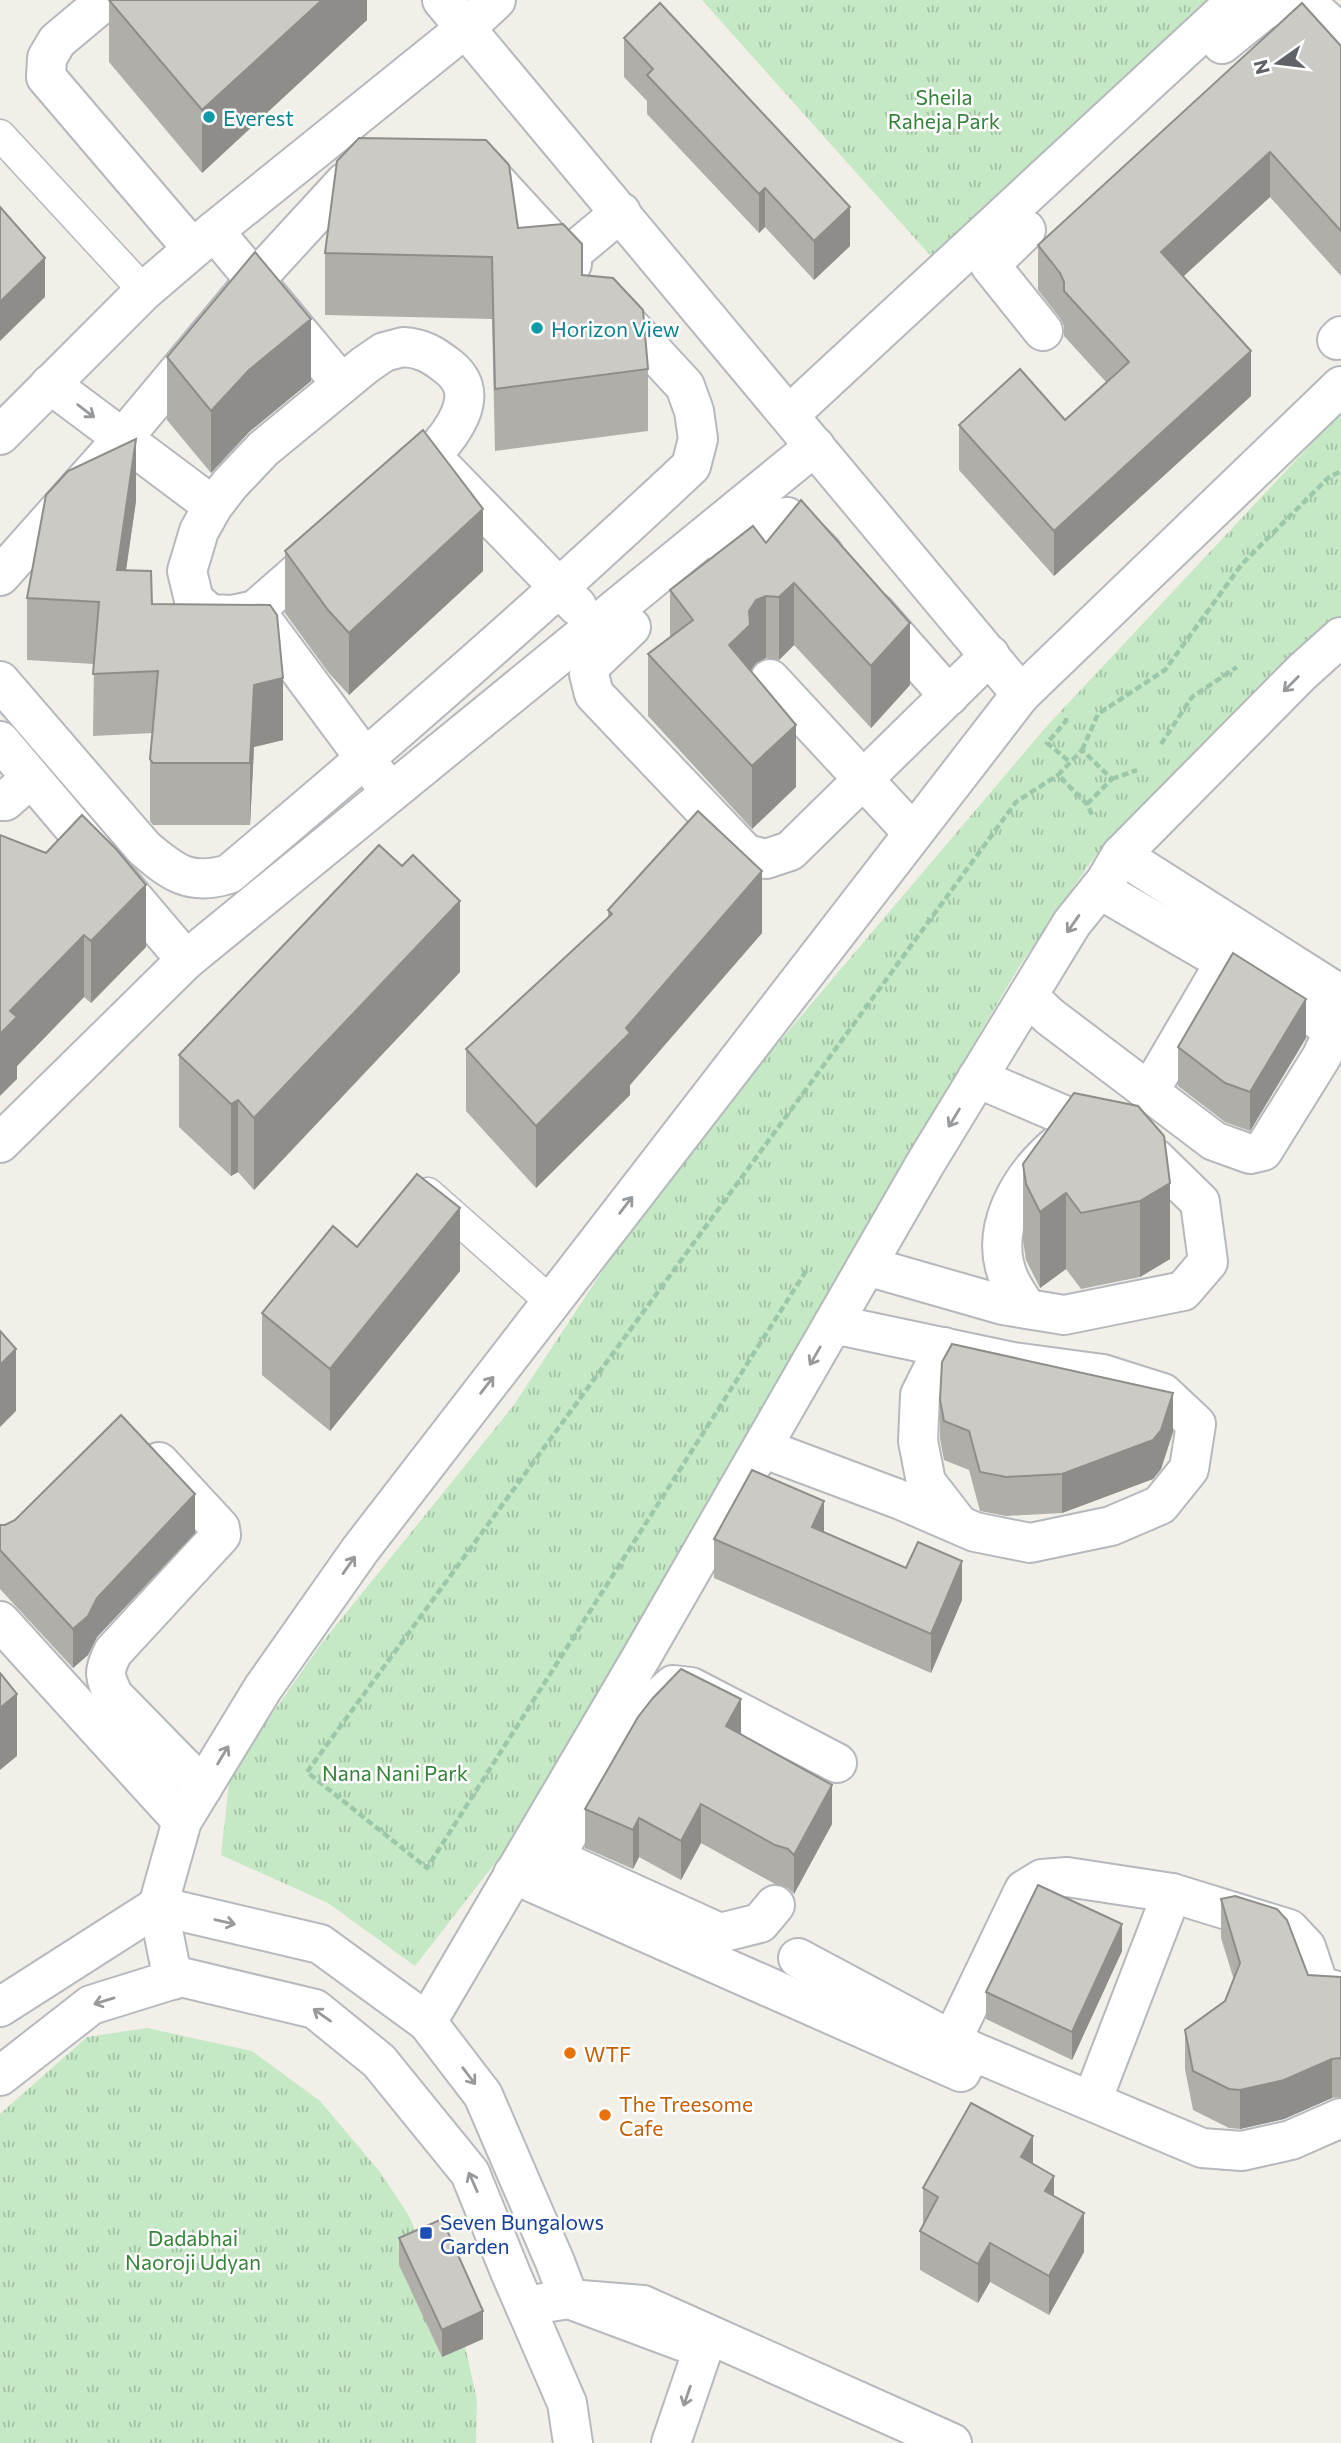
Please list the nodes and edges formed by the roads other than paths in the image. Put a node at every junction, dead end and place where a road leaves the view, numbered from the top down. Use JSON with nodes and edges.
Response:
{"nodes":[{"id":1,"x":106,"y":0,"type":"edge"},
{"id":2,"x":496,"y":0,"type":"edge"},
{"id":3,"x":1237,"y":0,"type":"edge"},
{"id":4,"x":1294,"y":0,"type":"edge"},
{"id":5,"x":1303,"y":0,"type":"edge"},
{"id":6,"x":454,"y":14,"type":"edge"},
{"id":7,"x":1341,"y":34,"type":"edge"},
{"id":8,"x":1182,"y":64,"type":"junction"},
{"id":9,"x":0,"y":135,"type":"edge"},
{"id":10,"x":621,"y":212,"type":"junction"},
{"id":11,"x":204,"y":239,"type":"junction"},
{"id":12,"x":982,"y":255,"type":"junction"},
{"id":13,"x":566,"y":258,"type":"junction"},
{"id":14,"x":255,"y":280,"type":"junction"},
{"id":15,"x":144,"y":291,"type":"junction"},
{"id":16,"x":1042,"y":331,"type":"dead end"},
{"id":17,"x":341,"y":383,"type":"junction"},
{"id":18,"x":50,"y":384,"type":"junction"},
{"id":19,"x":1341,"y":386,"type":"edge"},
{"id":20,"x":789,"y":415,"type":"junction"},
{"id":21,"x":0,"y":435,"type":"edge"},
{"id":22,"x":123,"y":438,"type":"junction"},
{"id":23,"x":816,"y":446,"type":"junction"},
{"id":24,"x":430,"y":455,"type":"junction"},
{"id":25,"x":213,"y":506,"type":"junction"},
{"id":26,"x":0,"y":576,"type":"edge"},
{"id":27,"x":561,"y":588,"type":"junction"},
{"id":28,"x":255,"y":610,"type":"junction"},
{"id":29,"x":594,"y":626,"type":"junction"},
{"id":30,"x":1341,"y":637,"type":"edge"},
{"id":31,"x":990,"y":655,"type":"junction"},
{"id":32,"x":770,"y":679,"type":"dead end"},
{"id":33,"x":1021,"y":694,"type":"junction"},
{"id":34,"x":949,"y":696,"type":"junction"},
{"id":35,"x":9,"y":735,"type":"edge"},
{"id":36,"x":365,"y":760,"type":"junction"},
{"id":37,"x":863,"y":779,"type":"junction"},
{"id":38,"x":390,"y":793,"type":"junction"},
{"id":39,"x":0,"y":801,"type":"edge"},
{"id":40,"x":913,"y":834,"type":"junction"},
{"id":41,"x":1121,"y":855,"type":"junction"},
{"id":42,"x":1099,"y":889,"type":"junction"},
{"id":43,"x":186,"y":960,"type":"junction"},
{"id":44,"x":1225,"y":962,"type":"junction"},
{"id":45,"x":1341,"y":995,"type":"edge"},
{"id":46,"x":1028,"y":996,"type":"junction"},
{"id":47,"x":977,"y":1078,"type":"junction"},
{"id":48,"x":1149,"y":1092,"type":"junction"},
{"id":49,"x":1084,"y":1124,"type":"junction"},
{"id":50,"x":0,"y":1143,"type":"edge"},
{"id":51,"x":420,"y":1185,"type":"edge"},
{"id":52,"x":867,"y":1266,"type":"junction"},
{"id":53,"x":551,"y":1301,"type":"junction"},
{"id":54,"x":1027,"y":1309,"type":"junction"},
{"id":55,"x":833,"y":1324,"type":"junction"},
{"id":56,"x":944,"y":1348,"type":"junction"},
{"id":57,"x":139,"y":1441,"type":"edge"},
{"id":58,"x":762,"y":1448,"type":"junction"},
{"id":59,"x":961,"y":1526,"type":"junction"},
{"id":60,"x":0,"y":1621,"type":"edge"},
{"id":61,"x":837,"y":1763,"type":"dead end"},
{"id":62,"x":203,"y":1787,"type":"junction"},
{"id":63,"x":182,"y":1821,"type":"junction"},
{"id":64,"x":533,"y":1859,"type":"junction"},
{"id":65,"x":1172,"y":1893,"type":"junction"},
{"id":66,"x":775,"y":1905,"type":"dead end"},
{"id":67,"x":158,"y":1906,"type":"junction"},
{"id":68,"x":798,"y":1958,"type":"dead end"},
{"id":69,"x":173,"y":1980,"type":"junction"},
{"id":70,"x":1341,"y":1992,"type":"edge"},
{"id":71,"x":0,"y":2007,"type":"edge"},
{"id":72,"x":427,"y":2022,"type":"junction"},
{"id":73,"x":962,"y":2045,"type":"junction"},
{"id":74,"x":0,"y":2076,"type":"edge"},
{"id":75,"x":1093,"y":2101,"type":"junction"},
{"id":76,"x":1341,"y":2118,"type":"edge"},
{"id":77,"x":569,"y":2300,"type":"junction"},
{"id":78,"x":525,"y":2306,"type":"junction"},
{"id":79,"x":573,"y":2443,"type":"edge"},
{"id":80,"x":671,"y":2443,"type":"edge"},
{"id":81,"x":953,"y":2443,"type":"edge"}],
"edges":[{"from":1,"to":11,"type":"street"},
{"from":2,"to":6,"type":"street"},
{"from":3,"to":8,"type":"street"},
{"from":4,"to":8,"type":"street"},
{"from":5,"to":7,"type":"street"},
{"from":6,"to":10,"type":"street"},
{"from":6,"to":11,"type":"street"},
{"from":8,"to":12,"type":"street"},
{"from":9,"to":15,"type":"lane"},
{"from":10,"to":13,"type":"street"},
{"from":10,"to":20,"type":"street"},
{"from":11,"to":14,"type":"street"},
{"from":11,"to":15,"type":"street"},
{"from":12,"to":16,"type":"street"},
{"from":12,"to":20,"type":"street"},
{"from":13,"to":14,"type":"street"},
{"from":13,"to":27,"type":"street"},
{"from":14,"to":17,"type":"street"},
{"from":14,"to":22,"type":"street"},
{"from":15,"to":18,"type":"street"},
{"from":17,"to":24,"type":"street"},
{"from":17,"to":25,"type":"street"},
{"from":18,"to":21,"type":"street"},
{"from":18,"to":22,"type":"street","one_way":true},
{"from":19,"to":33,"type":"street"},
{"from":20,"to":23,"type":"street"},
{"from":22,"to":25,"type":"street"},
{"from":22,"to":26,"type":"street"},
{"from":23,"to":29,"type":"street"},
{"from":23,"to":31,"type":"street"},
{"from":24,"to":27,"type":"street"},
{"from":24,"to":28,"type":"street"},
{"from":25,"to":28,"type":"street"},
{"from":27,"to":29,"type":"street"},
{"from":27,"to":36,"type":"street"},
{"from":28,"to":36,"type":"street"},
{"from":29,"to":38,"type":"street"},
{"from":30,"to":41,"type":"street","one_way":true},
{"from":31,"to":33,"type":"street"},
{"from":31,"to":34,"type":"street"},
{"from":32,"to":37,"type":"street"},
{"from":33,"to":40,"type":"street"},
{"from":34,"to":37,"type":"street"},
{"from":34,"to":37,"type":"street"},
{"from":35,"to":36,"type":"street"},
{"from":35,"to":39,"type":"street"},
{"from":35,"to":43,"type":"street"},
{"from":36,"to":38,"type":"street"},
{"from":37,"to":40,"type":"street"},
{"from":38,"to":43,"type":"street"},
{"from":53,"to":40,"type":"street","one_way":true},
{"from":41,"to":42,"type":"street"},
{"from":41,"to":45,"type":"street"},
{"from":42,"to":44,"type":"street"},
{"from":42,"to":46,"type":"street","one_way":true},
{"from":43,"to":50,"type":"street"},
{"from":44,"to":48,"type":"street"},
{"from":44,"to":48,"type":"street"},
{"from":46,"to":47,"type":"street"},
{"from":46,"to":48,"type":"street"},
{"from":47,"to":49,"type":"street"},
{"from":47,"to":52,"type":"street","one_way":true},
{"from":49,"to":54,"type":"street"},
{"from":49,"to":54,"type":"street"},
{"from":51,"to":53,"type":"lane"},
{"from":52,"to":54,"type":"street"},
{"from":52,"to":55,"type":"street"},
{"from":62,"to":53,"type":"street","one_way":true},
{"from":55,"to":56,"type":"street"},
{"from":55,"to":58,"type":"street","one_way":true},
{"from":56,"to":59,"type":"street"},
{"from":56,"to":59,"type":"street"},
{"from":57,"to":62,"type":"street"},
{"from":58,"to":59,"type":"street"},
{"from":58,"to":64,"type":"street"},
{"from":60,"to":63,"type":"street"},
{"from":61,"to":64,"type":"street"},
{"from":62,"to":63,"type":"street"},
{"from":63,"to":67,"type":"street"},
{"from":64,"to":66,"type":"street"},
{"from":64,"to":72,"type":"street"},
{"from":64,"to":73,"type":"street"},
{"from":65,"to":70,"type":"street"},
{"from":65,"to":73,"type":"street"},
{"from":65,"to":75,"type":"street"},
{"from":67,"to":69,"type":"street"},
{"from":67,"to":71,"type":"street"},
{"from":67,"to":72,"type":"street","one_way":true},
{"from":68,"to":73,"type":"street"},
{"from":69,"to":74,"type":"street","one_way":true},
{"from":78,"to":69,"type":"street","one_way":true},
{"from":72,"to":77,"type":"street","one_way":true},
{"from":73,"to":75,"type":"street"},
{"from":75,"to":76,"type":"street"},
{"from":77,"to":78,"type":"street"},
{"from":77,"to":80,"type":"street","one_way":true},
{"from":77,"to":81,"type":"street"},
{"from":78,"to":79,"type":"street"}]}
